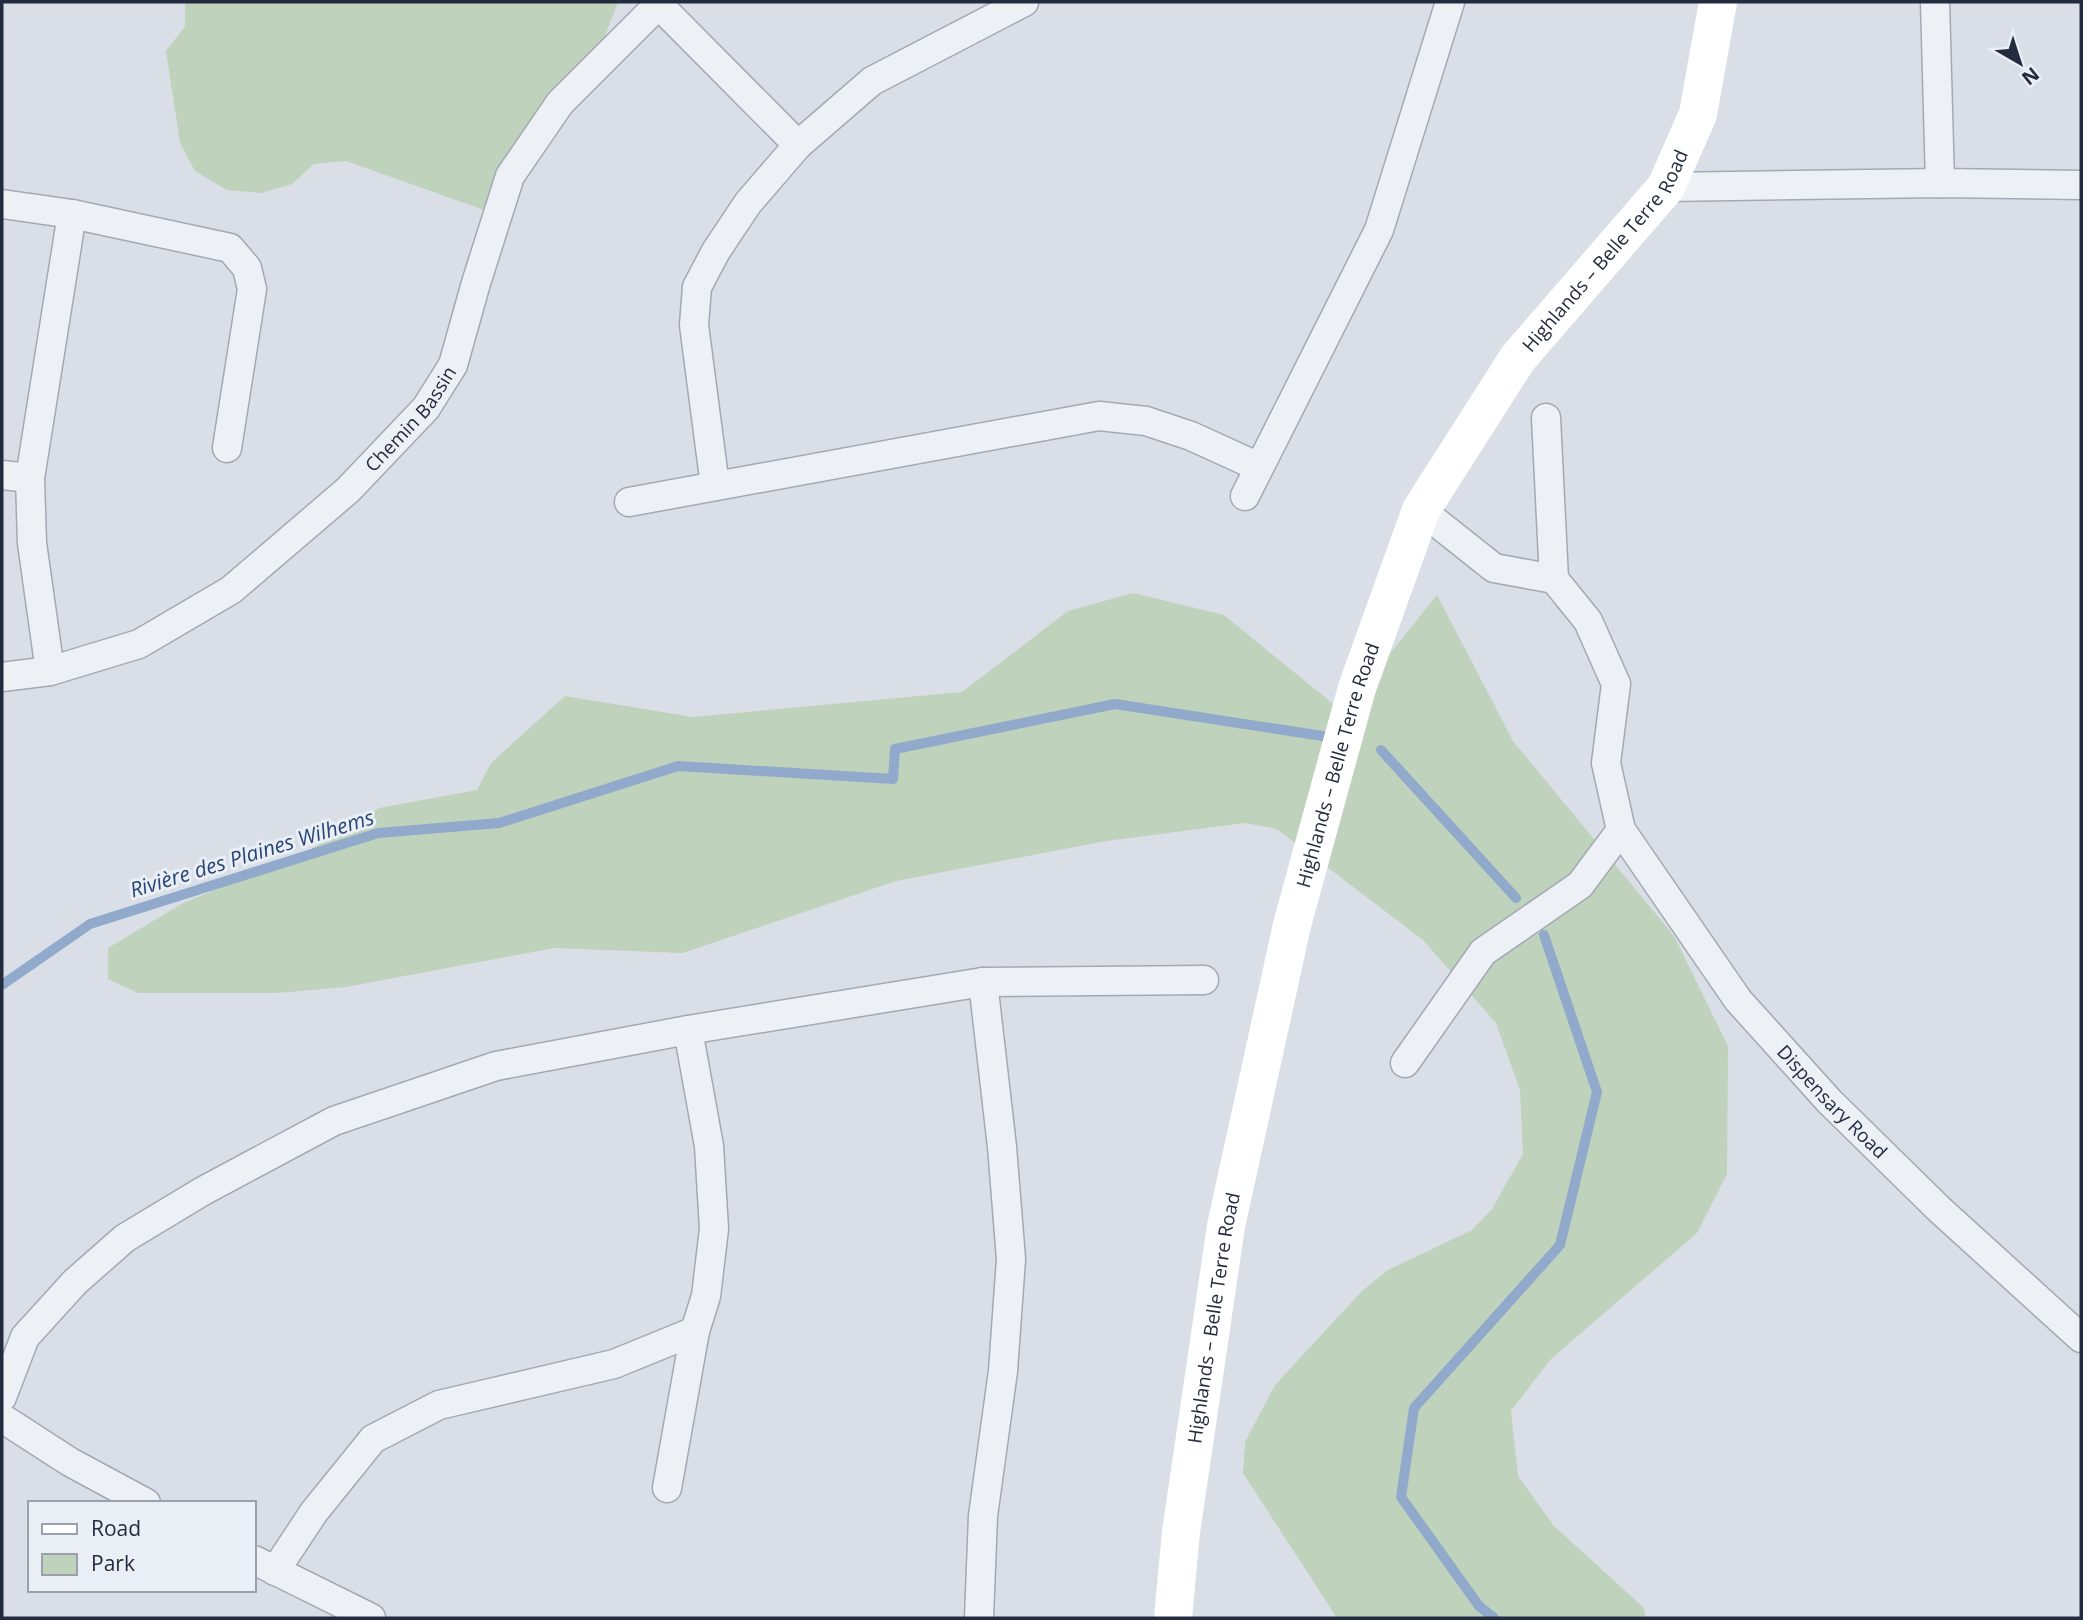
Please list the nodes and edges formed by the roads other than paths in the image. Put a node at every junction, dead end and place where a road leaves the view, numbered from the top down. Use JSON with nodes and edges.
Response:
{"nodes":[{"id":1,"x":1024,"y":2,"type":"edge"},
{"id":2,"x":1450,"y":2,"type":"edge"},
{"id":3,"x":1718,"y":2,"type":"edge"},
{"id":4,"x":1935,"y":2,"type":"edge"},
{"id":5,"x":660,"y":3,"type":"edge"},
{"id":6,"x":798,"y":145,"type":"junction"},
{"id":7,"x":1940,"y":183,"type":"junction"},
{"id":8,"x":2081,"y":185,"type":"edge"},
{"id":9,"x":1667,"y":187,"type":"junction"},
{"id":10,"x":2,"y":204,"type":"edge"},
{"id":11,"x":72,"y":214,"type":"junction"},
{"id":12,"x":1546,"y":418,"type":"dead end"},
{"id":13,"x":227,"y":448,"type":"dead end"},
{"id":14,"x":1259,"y":467,"type":"junction"},
{"id":15,"x":2,"y":475,"type":"edge"},
{"id":16,"x":30,"y":478,"type":"junction"},
{"id":17,"x":715,"y":486,"type":"junction"},
{"id":18,"x":1245,"y":496,"type":"dead end"},
{"id":19,"x":629,"y":502,"type":"dead end"},
{"id":20,"x":1421,"y":510,"type":"junction"},
{"id":21,"x":1554,"y":579,"type":"junction"},
{"id":22,"x":50,"y":671,"type":"junction"},
{"id":23,"x":2,"y":677,"type":"edge"},
{"id":24,"x":1621,"y":830,"type":"junction"},
{"id":25,"x":1204,"y":980,"type":"dead end"},
{"id":26,"x":983,"y":982,"type":"junction"},
{"id":27,"x":688,"y":1030,"type":"junction"},
{"id":28,"x":1405,"y":1063,"type":"dead end"},
{"id":29,"x":695,"y":1331,"type":"junction"},
{"id":30,"x":2081,"y":1338,"type":"edge"},
{"id":31,"x":2,"y":1396,"type":"edge"},
{"id":32,"x":2,"y":1418,"type":"edge"},
{"id":33,"x":667,"y":1488,"type":"dead end"},
{"id":34,"x":142,"y":1501,"type":"edge"},
{"id":35,"x":264,"y":1566,"type":"edge"},
{"id":36,"x":371,"y":1618,"type":"edge"},
{"id":37,"x":979,"y":1618,"type":"edge"},
{"id":38,"x":1173,"y":1618,"type":"edge"}],
"edges":[{"from":1,"to":6,"type":"street"},
{"from":2,"to":14,"type":"street"},
{"from":3,"to":9,"type":"street","name":"Highlands – Belle Terre Road"},
{"from":4,"to":7,"type":"street"},
{"from":5,"to":6,"type":"street"},
{"from":5,"to":22,"type":"street","name":"Chemin Bassin"},
{"from":6,"to":17,"type":"street"},
{"from":7,"to":8,"type":"street"},
{"from":7,"to":9,"type":"street"},
{"from":9,"to":20,"type":"street","name":"Highlands – Belle Terre Road"},
{"from":10,"to":11,"type":"street"},
{"from":11,"to":13,"type":"street"},
{"from":11,"to":16,"type":"street"},
{"from":12,"to":21,"type":"street"},
{"from":14,"to":17,"type":"street"},
{"from":14,"to":18,"type":"street"},
{"from":15,"to":16,"type":"street"},
{"from":16,"to":22,"type":"street"},
{"from":17,"to":19,"type":"street"},
{"from":20,"to":21,"type":"street"},
{"from":20,"to":38,"type":"street","name":"Highlands – Belle Terre Road"},
{"from":21,"to":24,"type":"street","name":"Dispensary Road"},
{"from":22,"to":23,"type":"street","name":"Chemin Bassin"},
{"from":24,"to":28,"type":"street"},
{"from":24,"to":30,"type":"street","name":"Dispensary Road"},
{"from":25,"to":26,"type":"street"},
{"from":26,"to":27,"type":"street"},
{"from":26,"to":37,"type":"street"},
{"from":27,"to":29,"type":"street"},
{"from":27,"to":31,"type":"street"},
{"from":29,"to":33,"type":"street"},
{"from":29,"to":35,"type":"street"},
{"from":32,"to":34,"type":"street"},
{"from":35,"to":36,"type":"street"}]}
